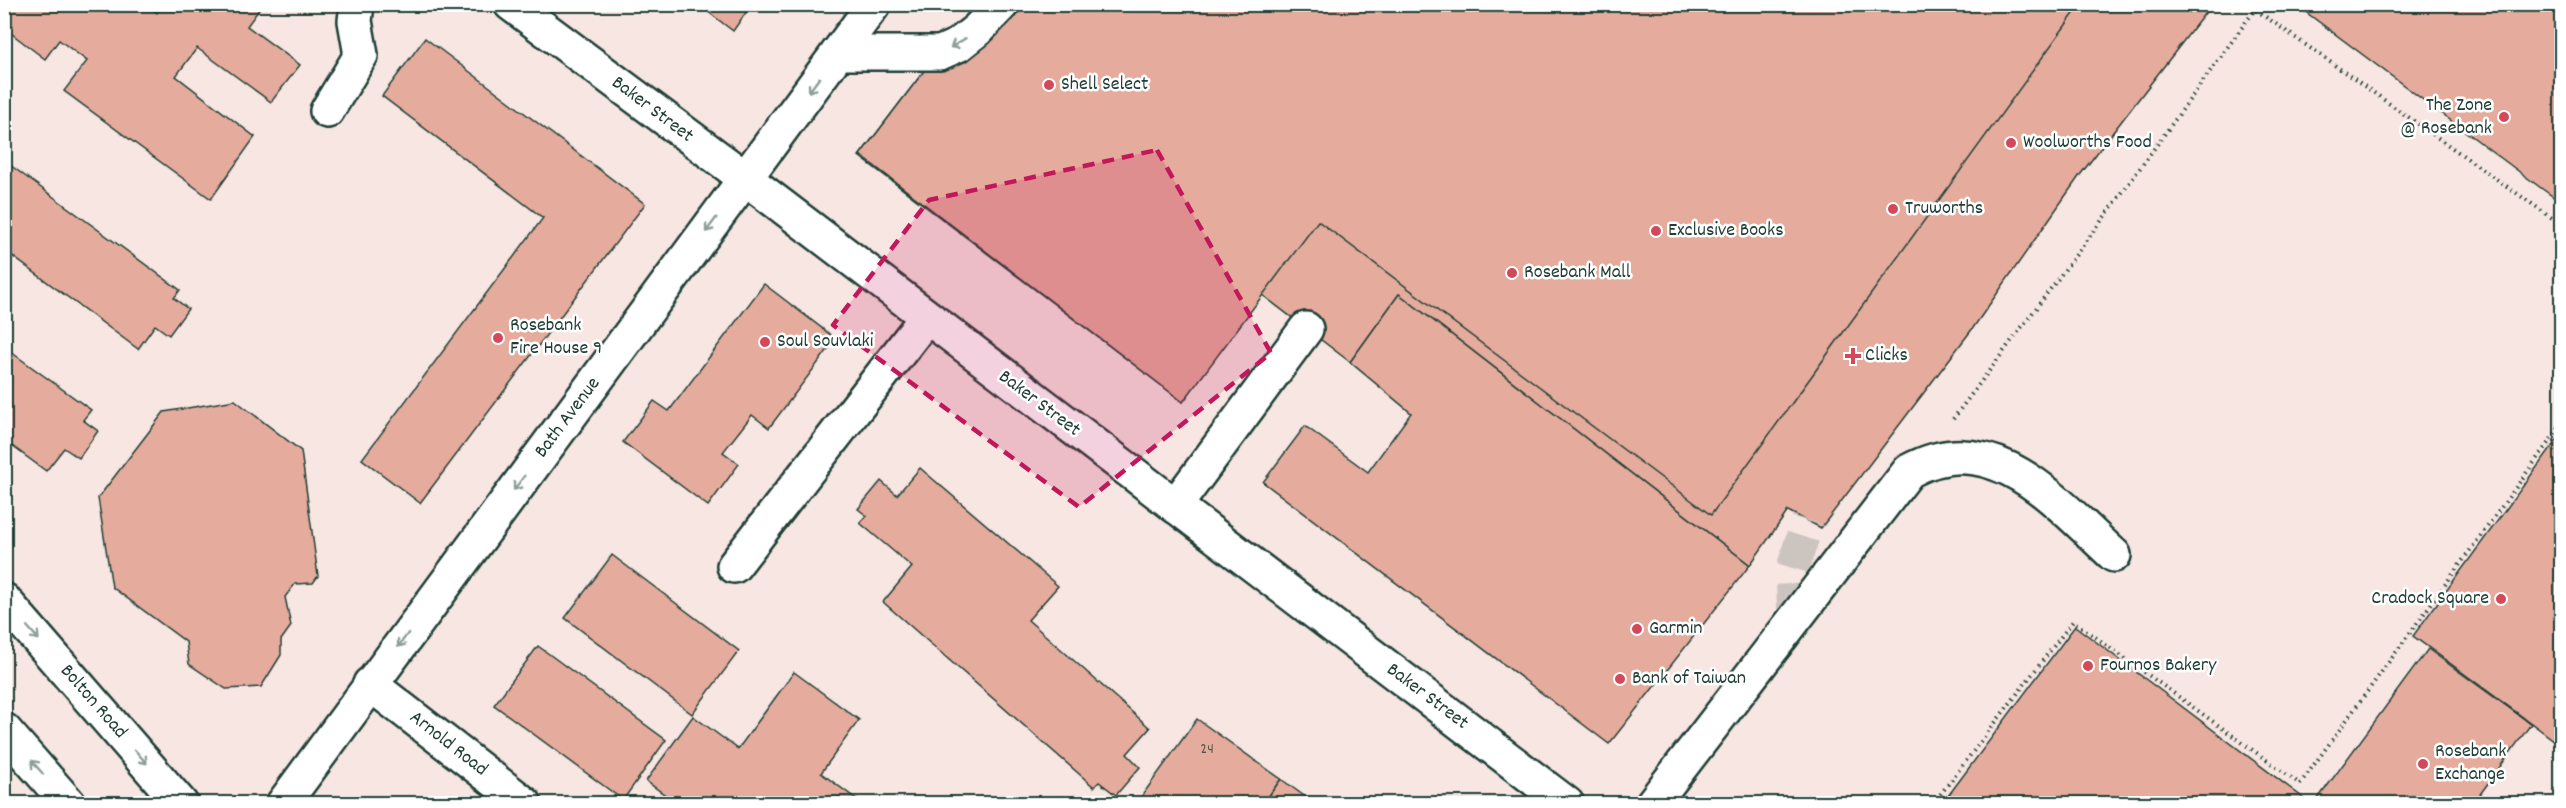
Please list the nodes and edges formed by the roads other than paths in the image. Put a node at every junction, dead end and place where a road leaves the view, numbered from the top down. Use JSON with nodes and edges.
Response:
{"nodes":[{"id":1,"x":357,"y":4,"type":"edge"},
{"id":2,"x":511,"y":4,"type":"edge"},
{"id":3,"x":874,"y":4,"type":"edge"},
{"id":4,"x":1002,"y":4,"type":"edge"},
{"id":5,"x":838,"y":53,"type":"junction"},
{"id":6,"x":327,"y":111,"type":"dead end"},
{"id":7,"x":745,"y":178,"type":"junction"},
{"id":8,"x":927,"y":318,"type":"junction"},
{"id":9,"x":1306,"y":329,"type":"dead end"},
{"id":10,"x":1175,"y":506,"type":"junction"},
{"id":11,"x":2114,"y":555,"type":"dead end"},
{"id":12,"x":734,"y":566,"type":"dead end"},
{"id":13,"x":4,"y":600,"type":"edge"},
{"id":14,"x":370,"y":684,"type":"junction"},
{"id":15,"x":4,"y":730,"type":"edge"},
{"id":16,"x":69,"y":804,"type":"edge"},
{"id":17,"x":181,"y":804,"type":"edge"},
{"id":18,"x":283,"y":804,"type":"edge"},
{"id":19,"x":525,"y":804,"type":"edge"},
{"id":20,"x":1567,"y":804,"type":"edge"},
{"id":21,"x":1652,"y":804,"type":"edge"}],
"edges":[{"from":1,"to":6,"type":"street"},
{"from":2,"to":7,"type":"street","name":"Baker Street"},
{"from":3,"to":5,"type":"street","name":"Bath Avenue"},
{"from":4,"to":5,"type":"street","one_way":true},
{"from":5,"to":7,"type":"street","name":"Bath Avenue","one_way":true},
{"from":7,"to":8,"type":"street","name":"Baker Street"},
{"from":7,"to":14,"type":"street","name":"Bath Avenue","one_way":true},
{"from":8,"to":10,"type":"street","name":"Baker Street"},
{"from":8,"to":12,"type":"street"},
{"from":9,"to":10,"type":"street"},
{"from":10,"to":20,"type":"street","name":"Baker Street"},
{"from":11,"to":21,"type":"street"},
{"from":13,"to":17,"type":"street","name":"Bolton Road","one_way":true},
{"from":14,"to":18,"type":"street","name":"Bath Avenue"},
{"from":14,"to":19,"type":"street","name":"Arnold Road"},
{"from":16,"to":15,"type":"street","one_way":true}]}
